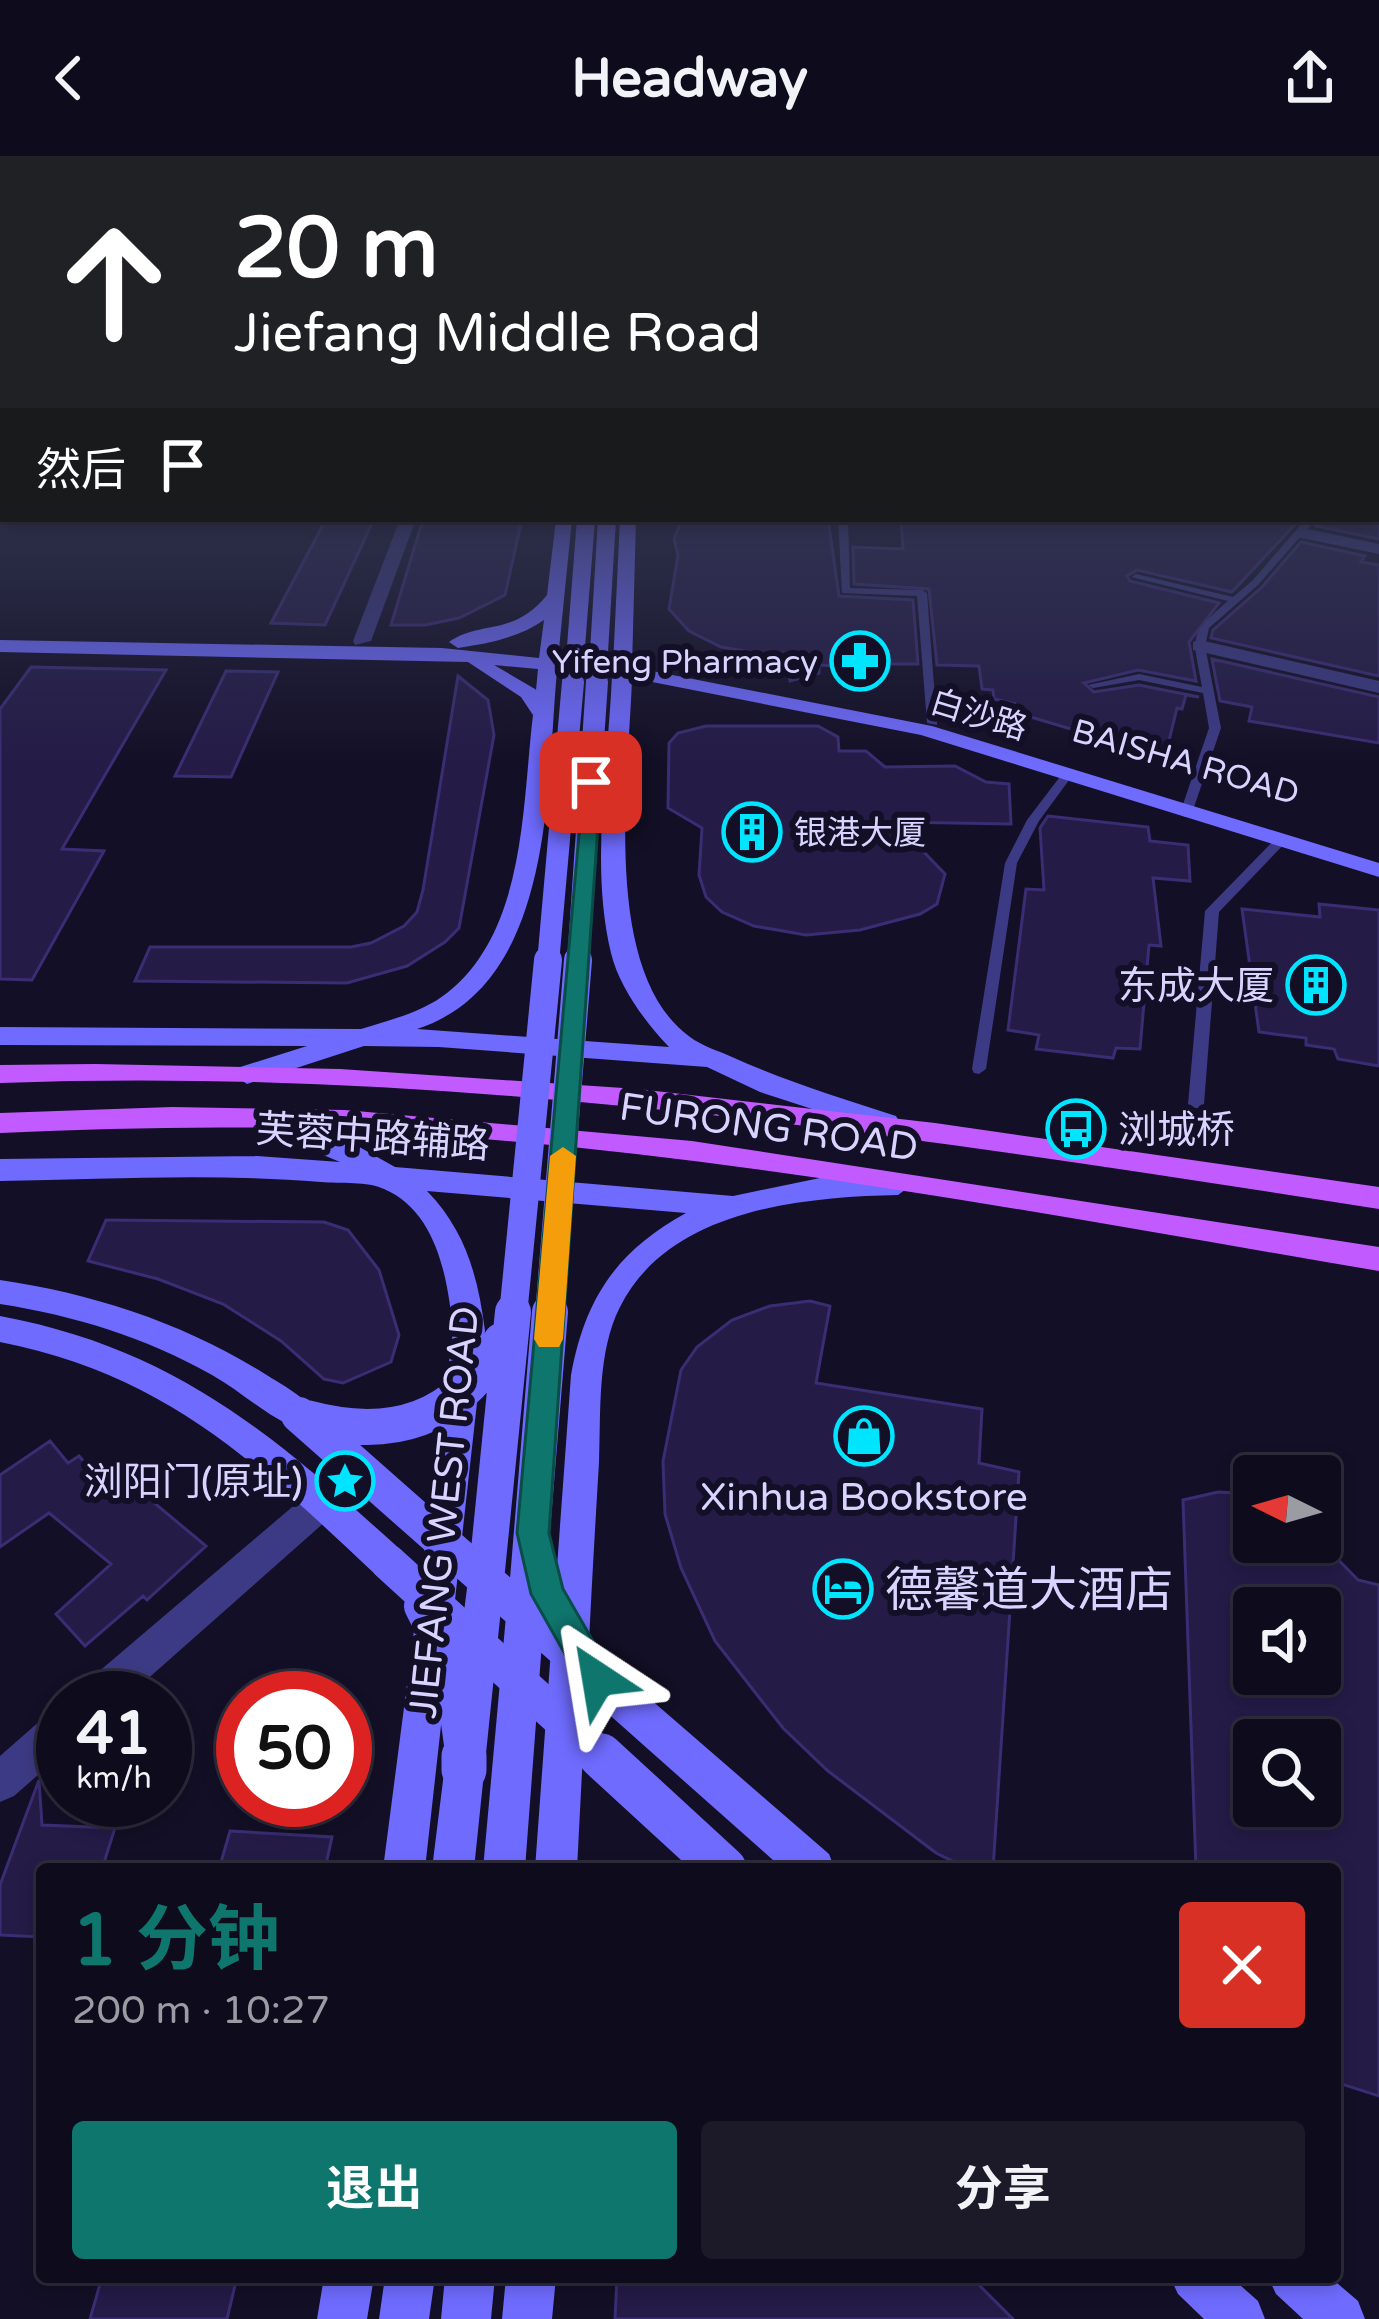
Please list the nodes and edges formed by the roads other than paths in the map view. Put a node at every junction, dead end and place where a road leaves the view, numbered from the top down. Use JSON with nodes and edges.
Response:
{"nodes":[{"id":1,"x":391,"y":564,"type":"edge"},
{"id":2,"x":559,"y":564,"type":"edge"},
{"id":3,"x":582,"y":564,"type":"edge"},
{"id":4,"x":604,"y":564,"type":"edge"},
{"id":5,"x":627,"y":564,"type":"edge"},
{"id":6,"x":844,"y":564,"type":"edge"},
{"id":7,"x":1270,"y":564,"type":"edge"},
{"id":8,"x":1136,"y":577,"type":"dead end"},
{"id":9,"x":556,"y":595,"type":"junction"},
{"id":10,"x":1234,"y":600,"type":"junction"},
{"id":11,"x":625,"y":620,"type":"junction"},
{"id":12,"x":0,"y":636,"type":"edge"},
{"id":13,"x":362,"y":641,"type":"junction"},
{"id":14,"x":0,"y":646,"type":"edge"},
{"id":15,"x":1200,"y":646,"type":"junction"},
{"id":16,"x":444,"y":649,"type":"junction"},
{"id":17,"x":550,"y":656,"type":"junction"},
{"id":18,"x":624,"y":664,"type":"junction"},
{"id":19,"x":688,"y":669,"type":"junction"},
{"id":20,"x":1094,"y":686,"type":"dead end"},
{"id":21,"x":1379,"y":687,"type":"edge"},
{"id":22,"x":1207,"y":691,"type":"junction"},
{"id":23,"x":754,"y":695,"type":"junction"},
{"id":24,"x":544,"y":717,"type":"junction"},
{"id":25,"x":622,"y":719,"type":"junction"},
{"id":26,"x":933,"y":723,"type":"junction"},
{"id":27,"x":1066,"y":776,"type":"junction"},
{"id":28,"x":1190,"y":805,"type":"junction"},
{"id":29,"x":1283,"y":838,"type":"junction"},
{"id":30,"x":1379,"y":853,"type":"edge"},
{"id":31,"x":1379,"y":870,"type":"edge"},
{"id":32,"x":0,"y":1036,"type":"edge"},
{"id":33,"x":370,"y":1037,"type":"junction"},
{"id":34,"x":709,"y":1059,"type":"junction"},
{"id":35,"x":979,"y":1069,"type":"dead end"},
{"id":36,"x":0,"y":1074,"type":"edge"},
{"id":37,"x":247,"y":1075,"type":"junction"},
{"id":38,"x":1196,"y":1103,"type":"dead end"},
{"id":39,"x":264,"y":1119,"type":"junction"},
{"id":40,"x":0,"y":1123,"type":"edge"},
{"id":41,"x":886,"y":1123,"type":"junction"},
{"id":42,"x":0,"y":1170,"type":"edge"},
{"id":43,"x":380,"y":1174,"type":"junction"},
{"id":44,"x":905,"y":1184,"type":"junction"},
{"id":45,"x":1379,"y":1198,"type":"edge"},
{"id":46,"x":740,"y":1207,"type":"junction"},
{"id":47,"x":1379,"y":1258,"type":"edge"},
{"id":48,"x":0,"y":1292,"type":"edge"},
{"id":49,"x":511,"y":1313,"type":"junction"},
{"id":50,"x":0,"y":1328,"type":"edge"},
{"id":51,"x":299,"y":1415,"type":"junction"},
{"id":52,"x":323,"y":1502,"type":"junction"},
{"id":53,"x":533,"y":1533,"type":"junction"},
{"id":54,"x":389,"y":1563,"type":"junction"},
{"id":55,"x":486,"y":1580,"type":"junction"},
{"id":56,"x":526,"y":1616,"type":"junction"},
{"id":57,"x":478,"y":1644,"type":"junction"},
{"id":58,"x":128,"y":1671,"type":"edge"},
{"id":59,"x":598,"y":1679,"type":"junction"},
{"id":60,"x":520,"y":1682,"type":"junction"},
{"id":61,"x":36,"y":1751,"type":"edge"},
{"id":62,"x":464,"y":1770,"type":"junction"},
{"id":63,"x":0,"y":1782,"type":"edge"},
{"id":64,"x":405,"y":1863,"type":"edge"},
{"id":65,"x":454,"y":1863,"type":"edge"},
{"id":66,"x":505,"y":1863,"type":"edge"},
{"id":67,"x":556,"y":1863,"type":"edge"},
{"id":68,"x":717,"y":1863,"type":"edge"},
{"id":69,"x":807,"y":1863,"type":"edge"},
{"id":70,"x":348,"y":2283,"type":"edge"},
{"id":71,"x":409,"y":2283,"type":"edge"},
{"id":72,"x":469,"y":2283,"type":"edge"},
{"id":73,"x":530,"y":2283,"type":"edge"},
{"id":74,"x":1201,"y":2283,"type":"edge"},
{"id":75,"x":1300,"y":2283,"type":"edge"},
{"id":76,"x":342,"y":2319,"type":"edge"},
{"id":77,"x":404,"y":2319,"type":"edge"},
{"id":78,"x":466,"y":2319,"type":"edge"},
{"id":79,"x":527,"y":2319,"type":"edge"},
{"id":80,"x":1240,"y":2319,"type":"edge"},
{"id":81,"x":1340,"y":2319,"type":"edge"}],
"edges":[{"from":1,"to":13,"type":"street"},
{"from":2,"to":9,"type":"street"},
{"from":3,"to":49,"type":"street","name":"JIEFANG WEST ROAD","bridge":true},
{"from":4,"to":53,"type":"street","bridge":true},
{"from":5,"to":11,"type":"street"},
{"from":6,"to":26,"type":"lane"},
{"from":7,"to":10,"type":"lane"},
{"from":8,"to":10,"type":"lane"},
{"from":9,"to":16,"type":"street"},
{"from":9,"to":17,"type":"street"},
{"from":10,"to":15,"type":"lane"},
{"from":11,"to":18,"type":"street"},
{"from":11,"to":19,"type":"street"},
{"from":12,"to":13,"type":"street"},
{"from":13,"to":16,"type":"street"},
{"from":14,"to":16,"type":"street"},
{"from":15,"to":21,"type":"street"},
{"from":15,"to":22,"type":"lane"},
{"from":16,"to":17,"type":"street","name":"白沙路"},
{"from":16,"to":24,"type":"street"},
{"from":17,"to":18,"type":"street","name":"白沙路"},
{"from":17,"to":24,"type":"street"},
{"from":18,"to":19,"type":"street","name":"BAISHA ROAD"},
{"from":18,"to":23,"type":"street","name":"白沙路"},
{"from":18,"to":25,"type":"street"},
{"from":19,"to":26,"type":"street","name":"BAISHA ROAD"},
{"from":20,"to":22,"type":"lane"},
{"from":22,"to":28,"type":"lane"},
{"from":23,"to":25,"type":"street"},
{"from":23,"to":27,"type":"street","name":"白沙路"},
{"from":24,"to":33,"type":"street"},
{"from":25,"to":34,"type":"street"},
{"from":26,"to":28,"type":"street","name":"BAISHA ROAD"},
{"from":27,"to":28,"type":"street","name":"白沙路"},
{"from":27,"to":35,"type":"lane"},
{"from":28,"to":29,"type":"street","name":"白沙路"},
{"from":28,"to":30,"type":"street","name":"BAISHA ROAD"},
{"from":29,"to":31,"type":"street","name":"白沙路"},
{"from":29,"to":38,"type":"lane"},
{"from":32,"to":33,"type":"street"},
{"from":33,"to":34,"type":"street"},
{"from":33,"to":37,"type":"street"},
{"from":34,"to":41,"type":"street"},
{"from":36,"to":37,"type":"main road","name":"FURONG ROAD"},
{"from":37,"to":41,"type":"main road","name":"FURONG ROAD"},
{"from":39,"to":40,"type":"main road","name":"FURONG ROAD"},
{"from":39,"to":43,"type":"street","name":"JIEFANG WEST ROAD"},
{"from":39,"to":44,"type":"main road","name":"FURONG ROAD"},
{"from":41,"to":45,"type":"main road","name":"FURONG ROAD"},
{"from":42,"to":43,"type":"street","name":"芙蓉中路辅路"},
{"from":43,"to":46,"type":"street","name":"芙蓉中路辅路"},
{"from":43,"to":64,"type":"street","name":"JIEFANG WEST ROAD"},
{"from":44,"to":46,"type":"street"},
{"from":44,"to":47,"type":"main road","name":"FURONG ROAD"},
{"from":46,"to":67,"type":"street"},
{"from":48,"to":51,"type":"street"},
{"from":49,"to":51,"type":"street","bridge":true},
{"from":49,"to":55,"type":"street","name":"JIEFANG WEST ROAD","bridge":true},
{"from":50,"to":52,"type":"street"},
{"from":51,"to":55,"type":"street","bridge":true},
{"from":52,"to":54,"type":"street"},
{"from":52,"to":58,"type":"street"},
{"from":53,"to":56,"type":"street","bridge":true},
{"from":53,"to":59,"type":"street","bridge":true},
{"from":54,"to":57,"type":"street","bridge":true},
{"from":54,"to":62,"type":"street","bridge":true},
{"from":55,"to":56,"type":"street","bridge":true},
{"from":55,"to":57,"type":"street","name":"JIEFANG WEST ROAD"},
{"from":56,"to":59,"type":"street","bridge":true},
{"from":56,"to":60,"type":"street"},
{"from":57,"to":60,"type":"street","bridge":true},
{"from":57,"to":62,"type":"street","name":"JIEFANG WEST ROAD","bridge":true},
{"from":59,"to":69,"type":"street"},
{"from":60,"to":66,"type":"street"},
{"from":60,"to":68,"type":"street","bridge":true},
{"from":61,"to":63,"type":"street"},
{"from":62,"to":65,"type":"street","name":"JIEFANG WEST ROAD"},
{"from":70,"to":76,"type":"street"},
{"from":71,"to":77,"type":"street"},
{"from":72,"to":78,"type":"street"},
{"from":73,"to":79,"type":"street"},
{"from":74,"to":80,"type":"street"},
{"from":75,"to":81,"type":"street"}]}
